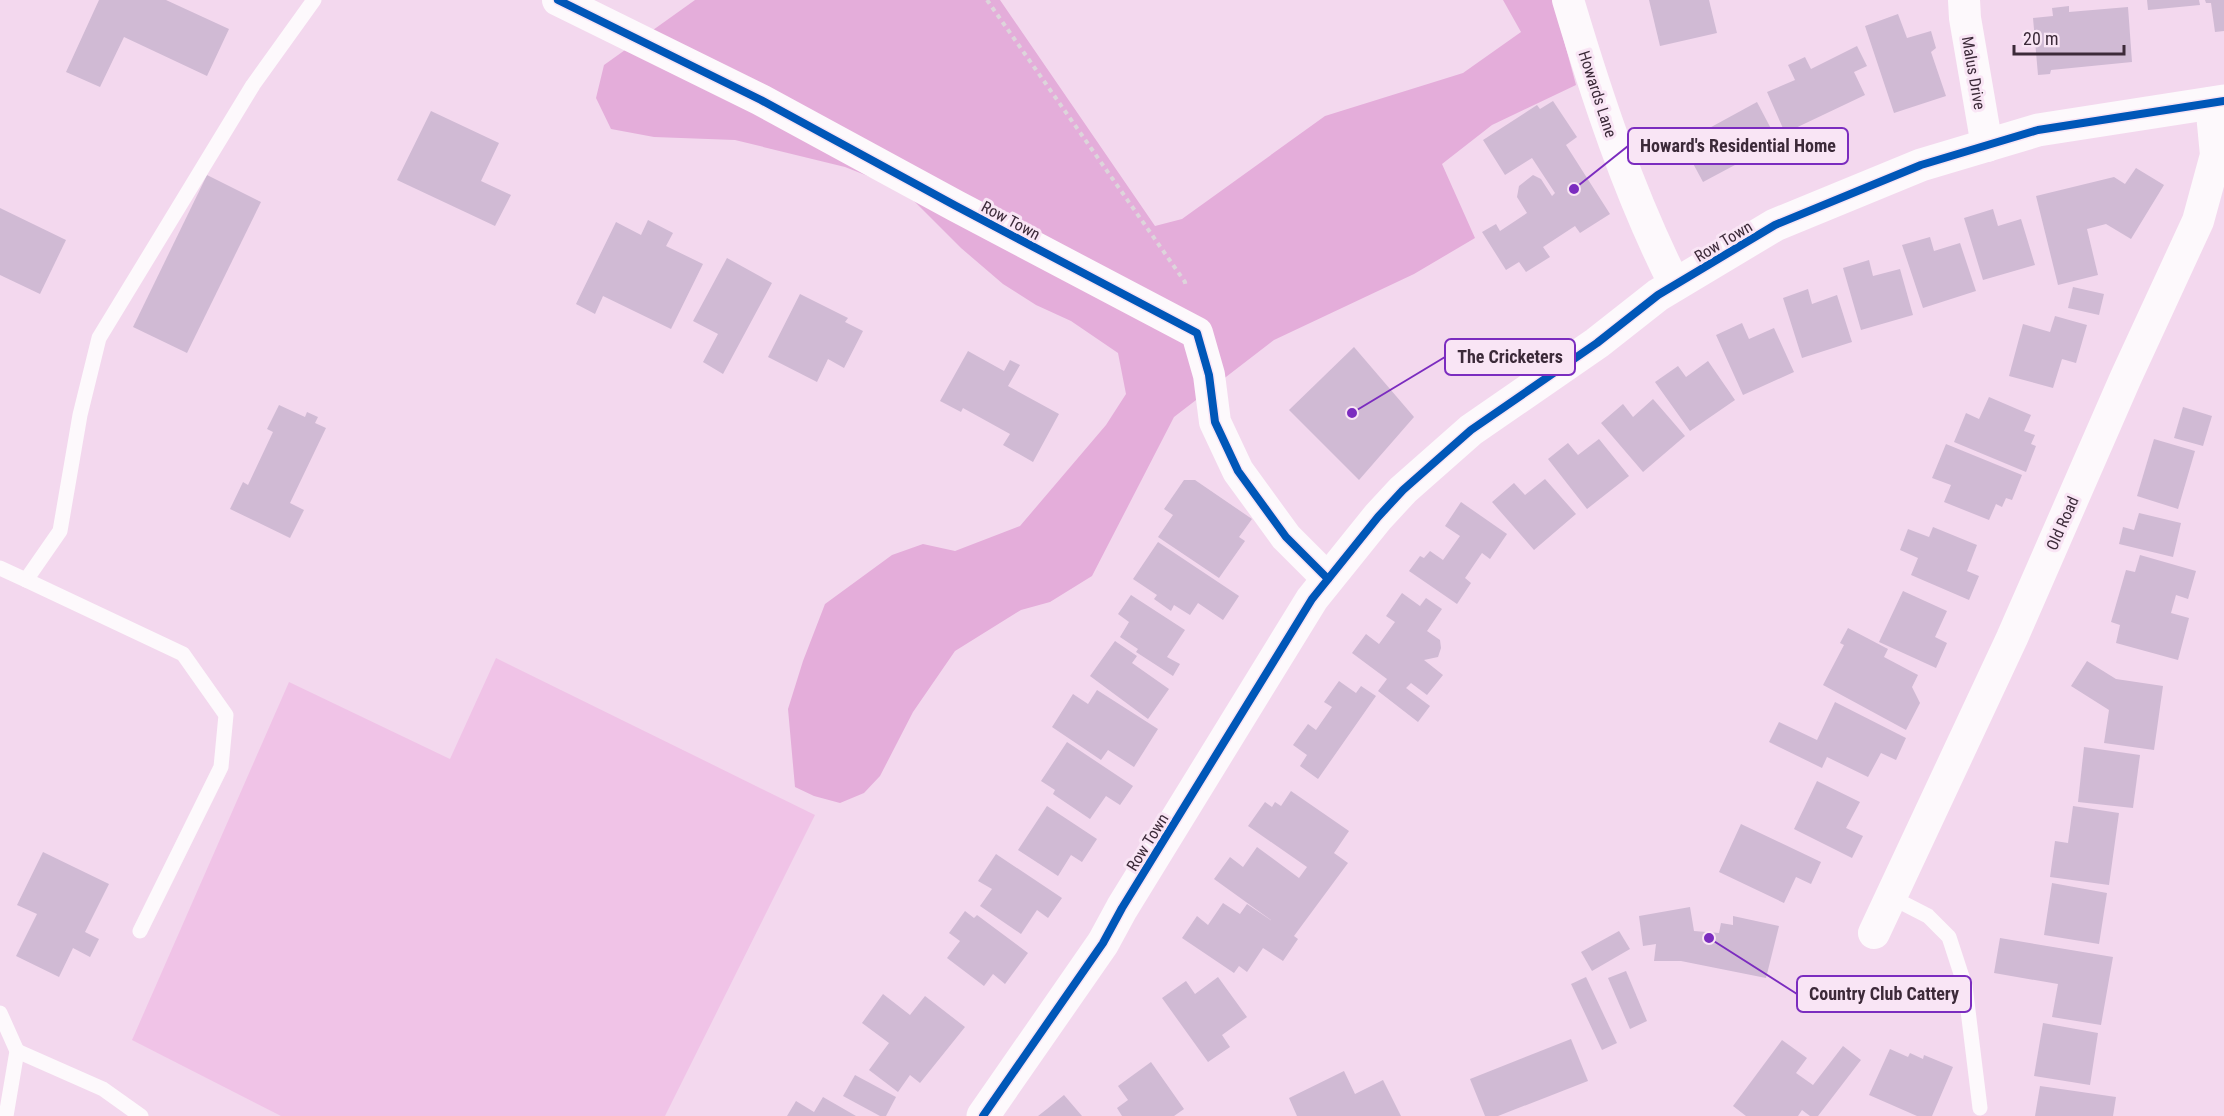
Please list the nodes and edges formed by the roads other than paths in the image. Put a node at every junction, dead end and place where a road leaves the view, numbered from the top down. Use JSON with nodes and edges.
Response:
{"nodes":[{"id":1,"x":315,"y":0,"type":"edge"},
{"id":2,"x":558,"y":0,"type":"edge"},
{"id":3,"x":1568,"y":0,"type":"edge"},
{"id":4,"x":1964,"y":0,"type":"edge"},
{"id":5,"x":2218,"y":102,"type":"edge"},
{"id":6,"x":1987,"y":146,"type":"junction"},
{"id":7,"x":1675,"y":285,"type":"junction"},
{"id":8,"x":0,"y":568,"type":"edge"},
{"id":9,"x":1328,"y":579,"type":"junction"},
{"id":10,"x":26,"y":580,"type":"junction"},
{"id":11,"x":1891,"y":897,"type":"junction"},
{"id":12,"x":140,"y":931,"type":"dead end"},
{"id":13,"x":1874,"y":933,"type":"dead end"},
{"id":14,"x":0,"y":1013,"type":"edge"},
{"id":15,"x":17,"y":1051,"type":"junction"},
{"id":16,"x":1980,"y":1108,"type":"dead end"},
{"id":17,"x":6,"y":1116,"type":"edge"},
{"id":18,"x":141,"y":1116,"type":"edge"},
{"id":19,"x":983,"y":1116,"type":"edge"}],
"edges":[{"from":1,"to":10,"type":"lane"},
{"from":2,"to":9,"type":"street","name":"Row Town"},
{"from":3,"to":7,"type":"street","name":"Howards Lane"},
{"from":4,"to":6,"type":"street","name":"Malus Drive"},
{"from":5,"to":6,"type":"street","name":"Row Town"},
{"from":5,"to":11,"type":"street","name":"Old Road"},
{"from":6,"to":7,"type":"street","name":"Row Town"},
{"from":7,"to":9,"type":"street","name":"Row Town"},
{"from":8,"to":10,"type":"lane"},
{"from":9,"to":19,"type":"street","name":"Row Town"},
{"from":10,"to":12,"type":"lane"},
{"from":11,"to":13,"type":"street","name":"Old Road"},
{"from":11,"to":16,"type":"lane"},
{"from":14,"to":15,"type":"lane"},
{"from":15,"to":17,"type":"lane"},
{"from":15,"to":18,"type":"lane"}]}
